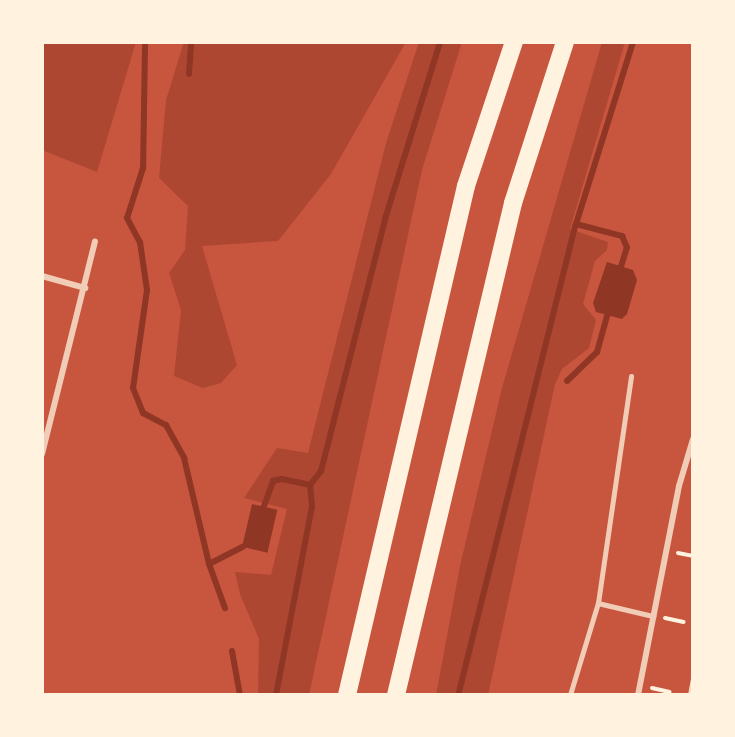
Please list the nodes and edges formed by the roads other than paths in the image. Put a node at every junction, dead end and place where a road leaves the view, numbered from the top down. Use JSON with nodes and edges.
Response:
{"nodes":[{"id":1,"x":514,"y":42,"type":"edge"},
{"id":2,"x":565,"y":42,"type":"edge"},
{"id":3,"x":95,"y":242,"type":"dead end"},
{"id":4,"x":42,"y":276,"type":"edge"},
{"id":5,"x":85,"y":288,"type":"junction"},
{"id":6,"x":632,"y":376,"type":"dead end"},
{"id":7,"x":693,"y":439,"type":"edge"},
{"id":8,"x":42,"y":454,"type":"edge"},
{"id":9,"x":598,"y":603,"type":"junction"},
{"id":10,"x":653,"y":616,"type":"junction"},
{"id":11,"x":347,"y":695,"type":"edge"},
{"id":12,"x":396,"y":695,"type":"edge"},
{"id":13,"x":570,"y":695,"type":"edge"},
{"id":14,"x":638,"y":695,"type":"edge"}],
"edges":[{"from":1,"to":11,"type":"highway"},
{"from":2,"to":12,"type":"highway"},
{"from":3,"to":5,"type":"street"},
{"from":4,"to":5,"type":"street"},
{"from":5,"to":8,"type":"street"},
{"from":6,"to":9,"type":"lane"},
{"from":7,"to":10,"type":"street"},
{"from":9,"to":10,"type":"lane"},
{"from":9,"to":13,"type":"lane"},
{"from":10,"to":14,"type":"street"}]}
